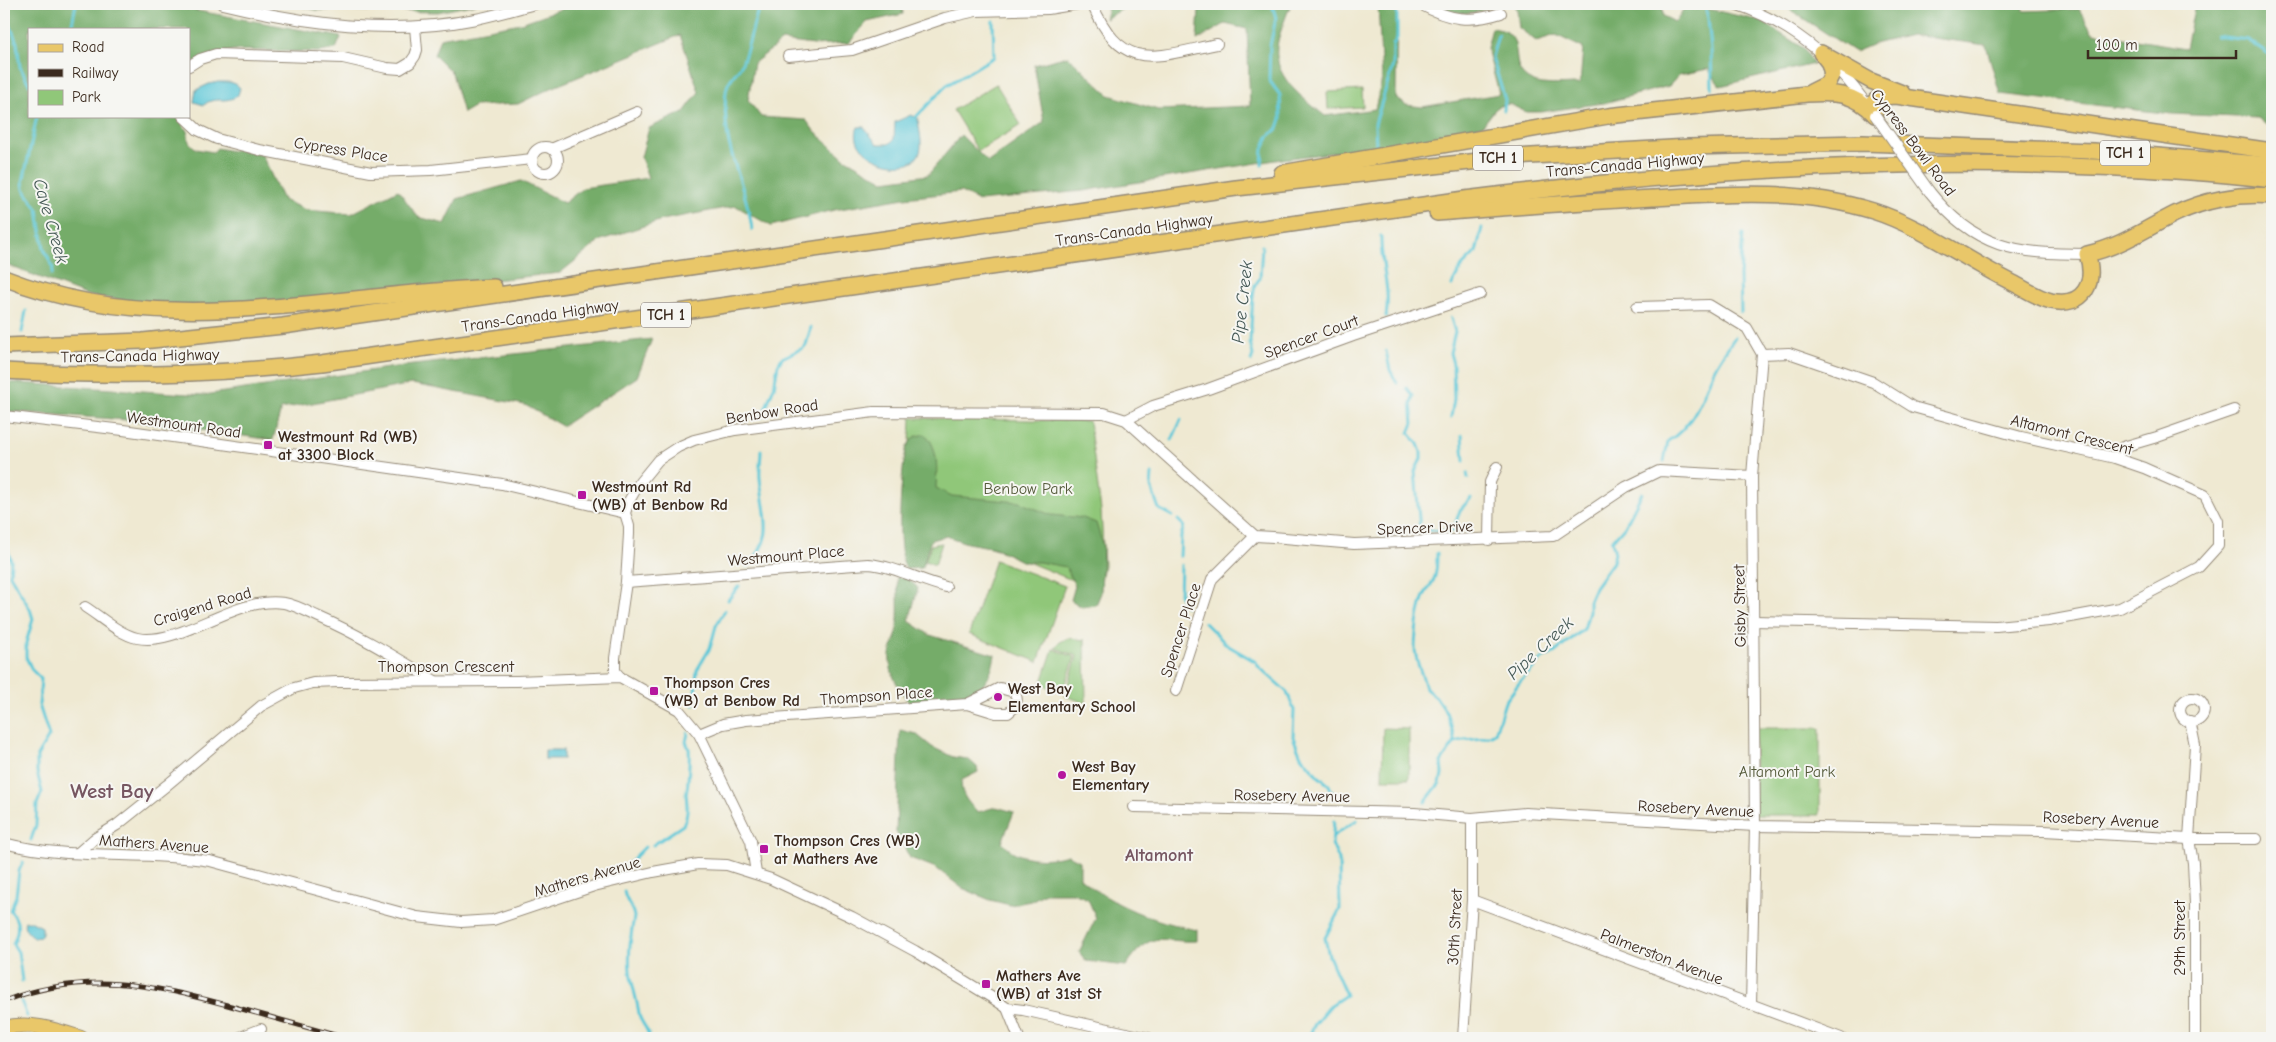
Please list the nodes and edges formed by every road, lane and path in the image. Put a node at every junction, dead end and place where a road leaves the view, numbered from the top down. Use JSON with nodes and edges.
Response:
{"nodes":[{"id":1,"x":222,"y":4,"type":"edge"},
{"id":2,"x":535,"y":4,"type":"edge"},
{"id":3,"x":1078,"y":4,"type":"edge"},
{"id":4,"x":1092,"y":4,"type":"edge"},
{"id":5,"x":1420,"y":4,"type":"edge"},
{"id":6,"x":1735,"y":4,"type":"edge"},
{"id":7,"x":1501,"y":13,"type":"dead end"},
{"id":8,"x":416,"y":26,"type":"junction"},
{"id":9,"x":1217,"y":44,"type":"dead end"},
{"id":10,"x":1821,"y":53,"type":"junction"},
{"id":11,"x":788,"y":56,"type":"dead end"},
{"id":12,"x":190,"y":65,"type":"edge"},
{"id":13,"x":1807,"y":94,"type":"junction"},
{"id":14,"x":1928,"y":101,"type":"junction"},
{"id":15,"x":637,"y":112,"type":"dead end"},
{"id":16,"x":1875,"y":115,"type":"junction"},
{"id":17,"x":185,"y":118,"type":"edge"},
{"id":18,"x":551,"y":149,"type":"junction"},
{"id":19,"x":2272,"y":151,"type":"edge"},
{"id":20,"x":532,"y":159,"type":"junction"},
{"id":21,"x":2272,"y":165,"type":"edge"},
{"id":22,"x":2272,"y":180,"type":"edge"},
{"id":23,"x":2272,"y":196,"type":"edge"},
{"id":24,"x":1136,"y":202,"type":"junction"},
{"id":25,"x":1326,"y":220,"type":"junction"},
{"id":26,"x":2087,"y":254,"type":"junction"},
{"id":27,"x":4,"y":278,"type":"edge"},
{"id":28,"x":580,"y":284,"type":"junction"},
{"id":29,"x":1480,"y":294,"type":"dead end"},
{"id":30,"x":1637,"y":307,"type":"dead end"},
{"id":31,"x":4,"y":346,"type":"edge"},
{"id":32,"x":1762,"y":354,"type":"junction"},
{"id":33,"x":4,"y":370,"type":"edge"},
{"id":34,"x":2234,"y":410,"type":"dead end"},
{"id":35,"x":4,"y":416,"type":"edge"},
{"id":36,"x":1126,"y":420,"type":"junction"},
{"id":37,"x":2115,"y":458,"type":"junction"},
{"id":38,"x":1497,"y":467,"type":"dead end"},
{"id":39,"x":1752,"y":476,"type":"junction"},
{"id":40,"x":625,"y":514,"type":"junction"},
{"id":41,"x":1255,"y":536,"type":"junction"},
{"id":42,"x":1489,"y":540,"type":"junction"},
{"id":43,"x":626,"y":582,"type":"junction"},
{"id":44,"x":946,"y":587,"type":"dead end"},
{"id":45,"x":85,"y":607,"type":"dead end"},
{"id":46,"x":1754,"y":621,"type":"junction"},
{"id":47,"x":620,"y":678,"type":"junction"},
{"id":48,"x":436,"y":682,"type":"junction"},
{"id":49,"x":1176,"y":691,"type":"dead end"},
{"id":50,"x":967,"y":704,"type":"dead end"},
{"id":51,"x":2190,"y":721,"type":"dead end"},
{"id":52,"x":699,"y":734,"type":"junction"},
{"id":53,"x":1134,"y":807,"type":"dead end"},
{"id":54,"x":1472,"y":818,"type":"junction"},
{"id":55,"x":1755,"y":826,"type":"junction"},
{"id":56,"x":2189,"y":839,"type":"junction"},
{"id":57,"x":2257,"y":839,"type":"dead end"},
{"id":58,"x":4,"y":843,"type":"edge"},
{"id":59,"x":79,"y":852,"type":"junction"},
{"id":60,"x":756,"y":873,"type":"junction"},
{"id":61,"x":1472,"y":900,"type":"junction"},
{"id":62,"x":1751,"y":1005,"type":"junction"},
{"id":63,"x":1006,"y":1008,"type":"junction"},
{"id":64,"x":4,"y":1028,"type":"edge"},
{"id":65,"x":261,"y":1029,"type":"dead end"},
{"id":66,"x":81,"y":1038,"type":"edge"},
{"id":67,"x":238,"y":1038,"type":"edge"},
{"id":68,"x":1019,"y":1038,"type":"edge"},
{"id":69,"x":1149,"y":1038,"type":"edge"},
{"id":70,"x":1463,"y":1038,"type":"edge"},
{"id":71,"x":1841,"y":1038,"type":"edge"},
{"id":72,"x":2195,"y":1038,"type":"edge"}],
"edges":[{"from":1,"to":8,"type":"street"},
{"from":2,"to":8,"type":"street"},
{"from":3,"to":11,"type":"street"},
{"from":4,"to":9,"type":"street"},
{"from":5,"to":7,"type":"street"},
{"from":6,"to":10,"type":"street","name":"Cypress Bowl Road"},
{"from":8,"to":12,"type":"street"},
{"from":10,"to":13,"type":"highway"},
{"from":10,"to":14,"type":"highway"},
{"from":10,"to":16,"type":"street","name":"Cypress Bowl Road"},
{"from":13,"to":16,"type":"highway"},
{"from":13,"to":24,"type":"highway"},
{"from":14,"to":16,"type":"highway"},
{"from":14,"to":19,"type":"highway"},
{"from":15,"to":18,"type":"street","name":"Cypress Place"},
{"from":16,"to":26,"type":"street","name":"Cypress Bowl Road","bridge":true},
{"from":17,"to":20,"type":"street","name":"Cypress Place"},
{"from":18,"to":20,"type":"street","name":"Cypress Place"},
{"from":18,"to":20,"type":"street"},
{"from":21,"to":24,"type":"highway","name":"Trans-Canada Highway","number":"TCH 1"},
{"from":22,"to":25,"type":"highway","name":"Trans-Canada Highway","number":"TCH 1"},
{"from":23,"to":26,"type":"highway"},
{"from":24,"to":28,"type":"highway","name":"Trans-Canada Highway","number":"TCH 1"},
{"from":25,"to":26,"type":"highway"},
{"from":25,"to":33,"type":"highway","name":"Trans-Canada Highway","number":"TCH 1"},
{"from":27,"to":28,"type":"highway"},
{"from":28,"to":31,"type":"highway","name":"Trans-Canada Highway","number":"TCH 1"},
{"from":29,"to":36,"type":"street","name":"Spencer Court"},
{"from":30,"to":32,"type":"street"},
{"from":32,"to":37,"type":"street","name":"Altamont Crescent"},
{"from":32,"to":39,"type":"street","name":"Gisby Street"},
{"from":34,"to":37,"type":"street"},
{"from":35,"to":40,"type":"street","name":"Westmount Road"},
{"from":36,"to":40,"type":"street","name":"Benbow Road"},
{"from":36,"to":41,"type":"street"},
{"from":37,"to":46,"type":"street","name":"Altamont Crescent"},
{"from":38,"to":42,"type":"street"},
{"from":39,"to":42,"type":"street","name":"Spencer Drive"},
{"from":39,"to":46,"type":"street","name":"Gisby Street"},
{"from":40,"to":43,"type":"street"},
{"from":41,"to":42,"type":"street","name":"Spencer Drive"},
{"from":41,"to":49,"type":"street","name":"Spencer Place"},
{"from":43,"to":44,"type":"street","name":"Westmount Place"},
{"from":43,"to":47,"type":"street"},
{"from":45,"to":48,"type":"street","name":"Craigend Road"},
{"from":46,"to":55,"type":"street","name":"Gisby Street"},
{"from":47,"to":48,"type":"street","name":"Thompson Crescent"},
{"from":47,"to":52,"type":"street","name":"Thompson Crescent"},
{"from":48,"to":59,"type":"street","name":"Thompson Crescent"},
{"from":50,"to":52,"type":"street","name":"Thompson Place"},
{"from":51,"to":56,"type":"street","name":"29th Street"},
{"from":52,"to":60,"type":"street","name":"Thompson Crescent"},
{"from":53,"to":54,"type":"street","name":"Rosebery Avenue"},
{"from":54,"to":55,"type":"street","name":"Rosebery Avenue"},
{"from":54,"to":61,"type":"street","name":"30th Street"},
{"from":55,"to":56,"type":"street","name":"Rosebery Avenue"},
{"from":55,"to":62,"type":"street","name":"Gisby Street"},
{"from":56,"to":57,"type":"street","name":"Rosebery Avenue"},
{"from":56,"to":72,"type":"street","name":"29th Street"},
{"from":58,"to":59,"type":"street","name":"Mathers Avenue"},
{"from":59,"to":60,"type":"street","name":"Mathers Avenue"},
{"from":60,"to":63,"type":"street","name":"Mathers Avenue"},
{"from":61,"to":62,"type":"street","name":"Palmerston Avenue"},
{"from":61,"to":70,"type":"street","name":"30th Street"},
{"from":62,"to":71,"type":"street","name":"Palmerston Avenue"},
{"from":63,"to":68,"type":"street"},
{"from":63,"to":69,"type":"street","name":"Mathers Avenue"},
{"from":64,"to":66,"type":"main road"},
{"from":65,"to":67,"type":"street"}]}
